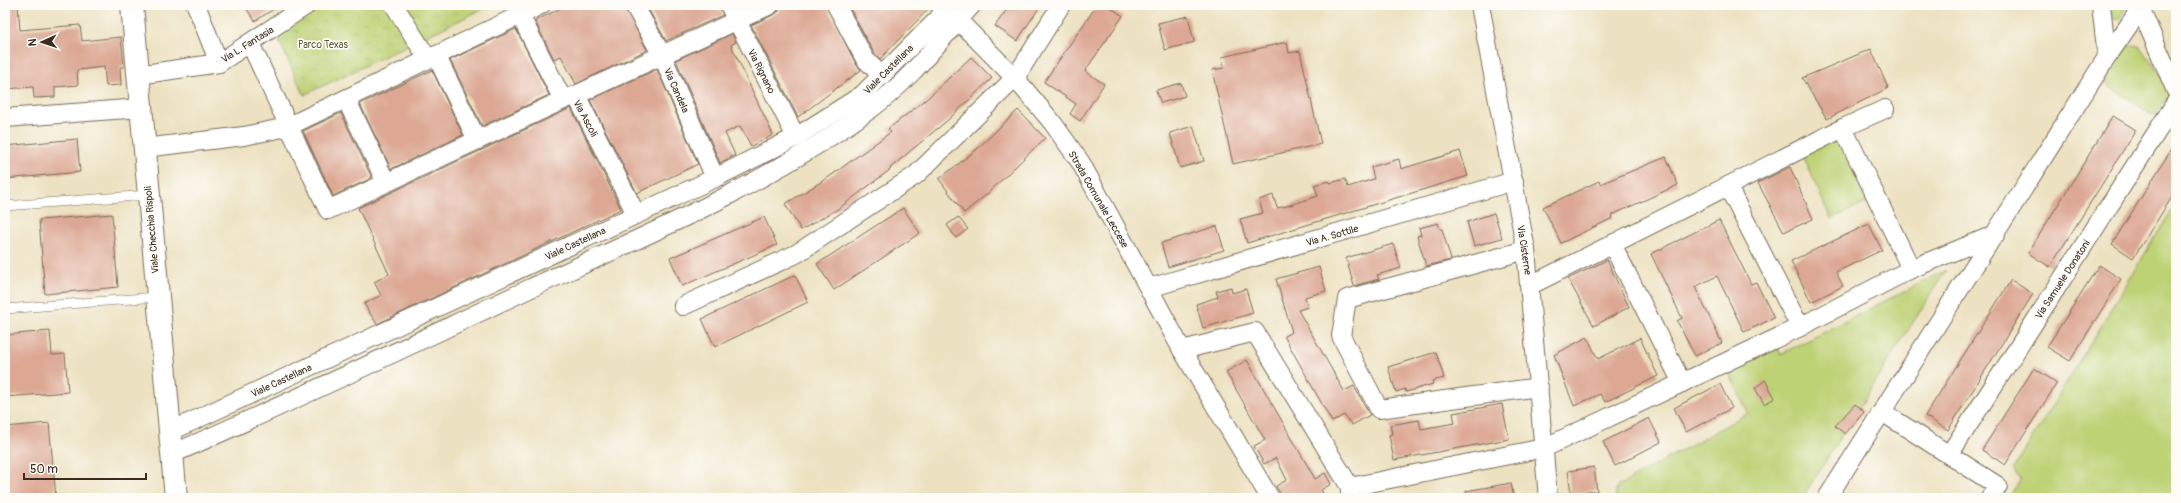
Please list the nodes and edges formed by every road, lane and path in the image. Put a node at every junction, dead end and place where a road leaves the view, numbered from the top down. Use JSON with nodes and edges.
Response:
{"nodes":[{"id":1,"x":132,"y":5,"type":"edge"},
{"id":2,"x":196,"y":5,"type":"edge"},
{"id":3,"x":394,"y":5,"type":"edge"},
{"id":4,"x":540,"y":5,"type":"edge"},
{"id":5,"x":634,"y":5,"type":"edge"},
{"id":6,"x":770,"y":5,"type":"edge"},
{"id":7,"x":836,"y":5,"type":"edge"},
{"id":8,"x":972,"y":5,"type":"edge"},
{"id":9,"x":1061,"y":5,"type":"edge"},
{"id":10,"x":1480,"y":5,"type":"edge"},
{"id":11,"x":2101,"y":5,"type":"edge"},
{"id":12,"x":303,"y":6,"type":"edge"},
{"id":13,"x":946,"y":6,"type":"edge"},
{"id":14,"x":2140,"y":7,"type":"edge"},
{"id":15,"x":733,"y":13,"type":"edge"},
{"id":16,"x":520,"y":15,"type":"junction"},
{"id":17,"x":959,"y":20,"type":"junction"},
{"id":18,"x":250,"y":43,"type":"junction"},
{"id":19,"x":662,"y":55,"type":"junction"},
{"id":20,"x":432,"y":57,"type":"junction"},
{"id":21,"x":2107,"y":57,"type":"junction"},
{"id":22,"x":219,"y":63,"type":"junction"},
{"id":23,"x":138,"y":75,"type":"junction"},
{"id":24,"x":882,"y":76,"type":"junction"},
{"id":25,"x":1015,"y":78,"type":"junction"},
{"id":26,"x":2176,"y":91,"type":"edge"},
{"id":27,"x":570,"y":98,"type":"junction"},
{"id":28,"x":346,"y":99,"type":"junction"},
{"id":29,"x":2176,"y":102,"type":"edge"},
{"id":30,"x":141,"y":108,"type":"junction"},
{"id":31,"x":1885,"y":109,"type":"dead end"},
{"id":32,"x":5,"y":118,"type":"edge"},
{"id":33,"x":287,"y":127,"type":"junction"},
{"id":34,"x":1843,"y":128,"type":"junction"},
{"id":35,"x":796,"y":136,"type":"junction"},
{"id":36,"x":476,"y":140,"type":"junction"},
{"id":37,"x":144,"y":148,"type":"junction"},
{"id":38,"x":715,"y":178,"type":"junction"},
{"id":39,"x":1514,"y":181,"type":"junction"},
{"id":40,"x":386,"y":182,"type":"junction"},
{"id":41,"x":1728,"y":187,"type":"junction"},
{"id":42,"x":148,"y":195,"type":"junction"},
{"id":43,"x":5,"y":206,"type":"edge"},
{"id":44,"x":636,"y":214,"type":"junction"},
{"id":45,"x":1996,"y":234,"type":"junction"},
{"id":46,"x":1612,"y":244,"type":"junction"},
{"id":47,"x":1526,"y":250,"type":"junction"},
{"id":48,"x":1911,"y":269,"type":"junction"},
{"id":49,"x":1530,"y":285,"type":"junction"},
{"id":50,"x":1149,"y":288,"type":"junction"},
{"id":51,"x":157,"y":297,"type":"junction"},
{"id":52,"x":683,"y":306,"type":"dead end"},
{"id":53,"x":5,"y":309,"type":"edge"},
{"id":54,"x":1800,"y":327,"type":"junction"},
{"id":55,"x":1182,"y":350,"type":"junction"},
{"id":56,"x":1682,"y":383,"type":"junction"},
{"id":57,"x":1539,"y":387,"type":"junction"},
{"id":58,"x":1882,"y":412,"type":"junction"},
{"id":59,"x":169,"y":432,"type":"junction"},
{"id":60,"x":1544,"y":448,"type":"junction"},
{"id":61,"x":172,"y":454,"type":"junction"},
{"id":62,"x":1949,"y":456,"type":"junction"},
{"id":63,"x":1350,"y":492,"type":"edge"},
{"id":64,"x":176,"y":498,"type":"edge"},
{"id":65,"x":1270,"y":498,"type":"edge"},
{"id":66,"x":1548,"y":498,"type":"edge"},
{"id":67,"x":1827,"y":498,"type":"edge"},
{"id":68,"x":1990,"y":498,"type":"edge"}],
"edges":[{"from":1,"to":23,"type":"main road","name":"Viale Checchia Rispoli"},
{"from":2,"to":22,"type":"street","name":"Via L. Fantasia"},
{"from":3,"to":20,"type":"street"},
{"from":4,"to":16,"type":"street"},
{"from":5,"to":19,"type":"street","name":"Via Candela"},
{"from":6,"to":15,"type":"street"},
{"from":7,"to":24,"type":"street"},
{"from":8,"to":17,"type":"street"},
{"from":9,"to":25,"type":"street"},
{"from":10,"to":39,"type":"street","name":"Via Cisterne"},
{"from":11,"to":21,"type":"street"},
{"from":12,"to":18,"type":"street","name":"Via L. Fantasia"},
{"from":13,"to":17,"type":"street","name":"Strada Comunale Leccese"},
{"from":13,"to":24,"type":"street","name":"Viale Castellana"},
{"from":14,"to":21,"type":"street"},
{"from":14,"to":26,"type":"street"},
{"from":15,"to":19,"type":"street"},
{"from":15,"to":35,"type":"street","name":"Via Rignano"},
{"from":16,"to":20,"type":"street"},
{"from":16,"to":27,"type":"street","name":"Via Ascoli"},
{"from":17,"to":25,"type":"street","name":"Strada Comunale Leccese"},
{"from":17,"to":61,"type":"street"},
{"from":18,"to":22,"type":"street","name":"Via L. Fantasia"},
{"from":18,"to":33,"type":"street"},
{"from":19,"to":27,"type":"street"},
{"from":19,"to":38,"type":"street","name":"Via Candela"},
{"from":20,"to":28,"type":"street"},
{"from":20,"to":36,"type":"street"},
{"from":21,"to":45,"type":"street"},
{"from":22,"to":23,"type":"street"},
{"from":23,"to":30,"type":"main road","name":"Viale Checchia Rispoli"},
{"from":24,"to":35,"type":"street","name":"Viale Castellana"},
{"from":25,"to":50,"type":"street","name":"Strada Comunale Leccese"},
{"from":25,"to":52,"type":"street"},
{"from":27,"to":36,"type":"street"},
{"from":27,"to":44,"type":"street","name":"Via Ascoli"},
{"from":28,"to":33,"type":"street"},
{"from":28,"to":40,"type":"street"},
{"from":29,"to":62,"type":"street","name":"Via Samuele Donatoni"},
{"from":30,"to":32,"type":"street"},
{"from":30,"to":37,"type":"main road","name":"Viale Checchia Rispoli"},
{"from":31,"to":34,"type":"street"},
{"from":33,"to":37,"type":"street"},
{"from":33,"to":40,"type":"street"},
{"from":34,"to":41,"type":"street"},
{"from":34,"to":48,"type":"street"},
{"from":35,"to":38,"type":"street","name":"Viale Castellana"},
{"from":36,"to":40,"type":"street"},
{"from":37,"to":42,"type":"main road","name":"Viale Checchia Rispoli"},
{"from":38,"to":44,"type":"street","name":"Viale Castellana"},
{"from":39,"to":47,"type":"street","name":"Via Cisterne"},
{"from":39,"to":50,"type":"street","name":"Via A. Sottile"},
{"from":41,"to":46,"type":"street"},
{"from":41,"to":54,"type":"street"},
{"from":42,"to":43,"type":"lane"},
{"from":42,"to":51,"type":"main road","name":"Viale Checchia Rispoli"},
{"from":44,"to":59,"type":"street","name":"Viale Castellana"},
{"from":45,"to":48,"type":"street"},
{"from":45,"to":58,"type":"street"},
{"from":46,"to":49,"type":"street"},
{"from":46,"to":56,"type":"street"},
{"from":47,"to":49,"type":"street","name":"Via Cisterne"},
{"from":47,"to":57,"type":"street"},
{"from":48,"to":54,"type":"street"},
{"from":49,"to":57,"type":"street","name":"Via Cisterne"},
{"from":50,"to":55,"type":"street","name":"Strada Comunale Leccese"},
{"from":51,"to":53,"type":"lane"},
{"from":51,"to":59,"type":"main road","name":"Viale Checchia Rispoli"},
{"from":54,"to":56,"type":"street"},
{"from":55,"to":63,"type":"street"},
{"from":55,"to":65,"type":"street","name":"Strada Comunale Leccese"},
{"from":56,"to":60,"type":"street"},
{"from":57,"to":60,"type":"street","name":"Via Cisterne"},
{"from":58,"to":62,"type":"street"},
{"from":58,"to":67,"type":"street"},
{"from":59,"to":61,"type":"main road","name":"Viale Checchia Rispoli"},
{"from":60,"to":63,"type":"street"},
{"from":60,"to":66,"type":"street","name":"Via Cisterne"},
{"from":61,"to":64,"type":"main road","name":"Viale Checchia Rispoli"},
{"from":62,"to":68,"type":"street"}]}
